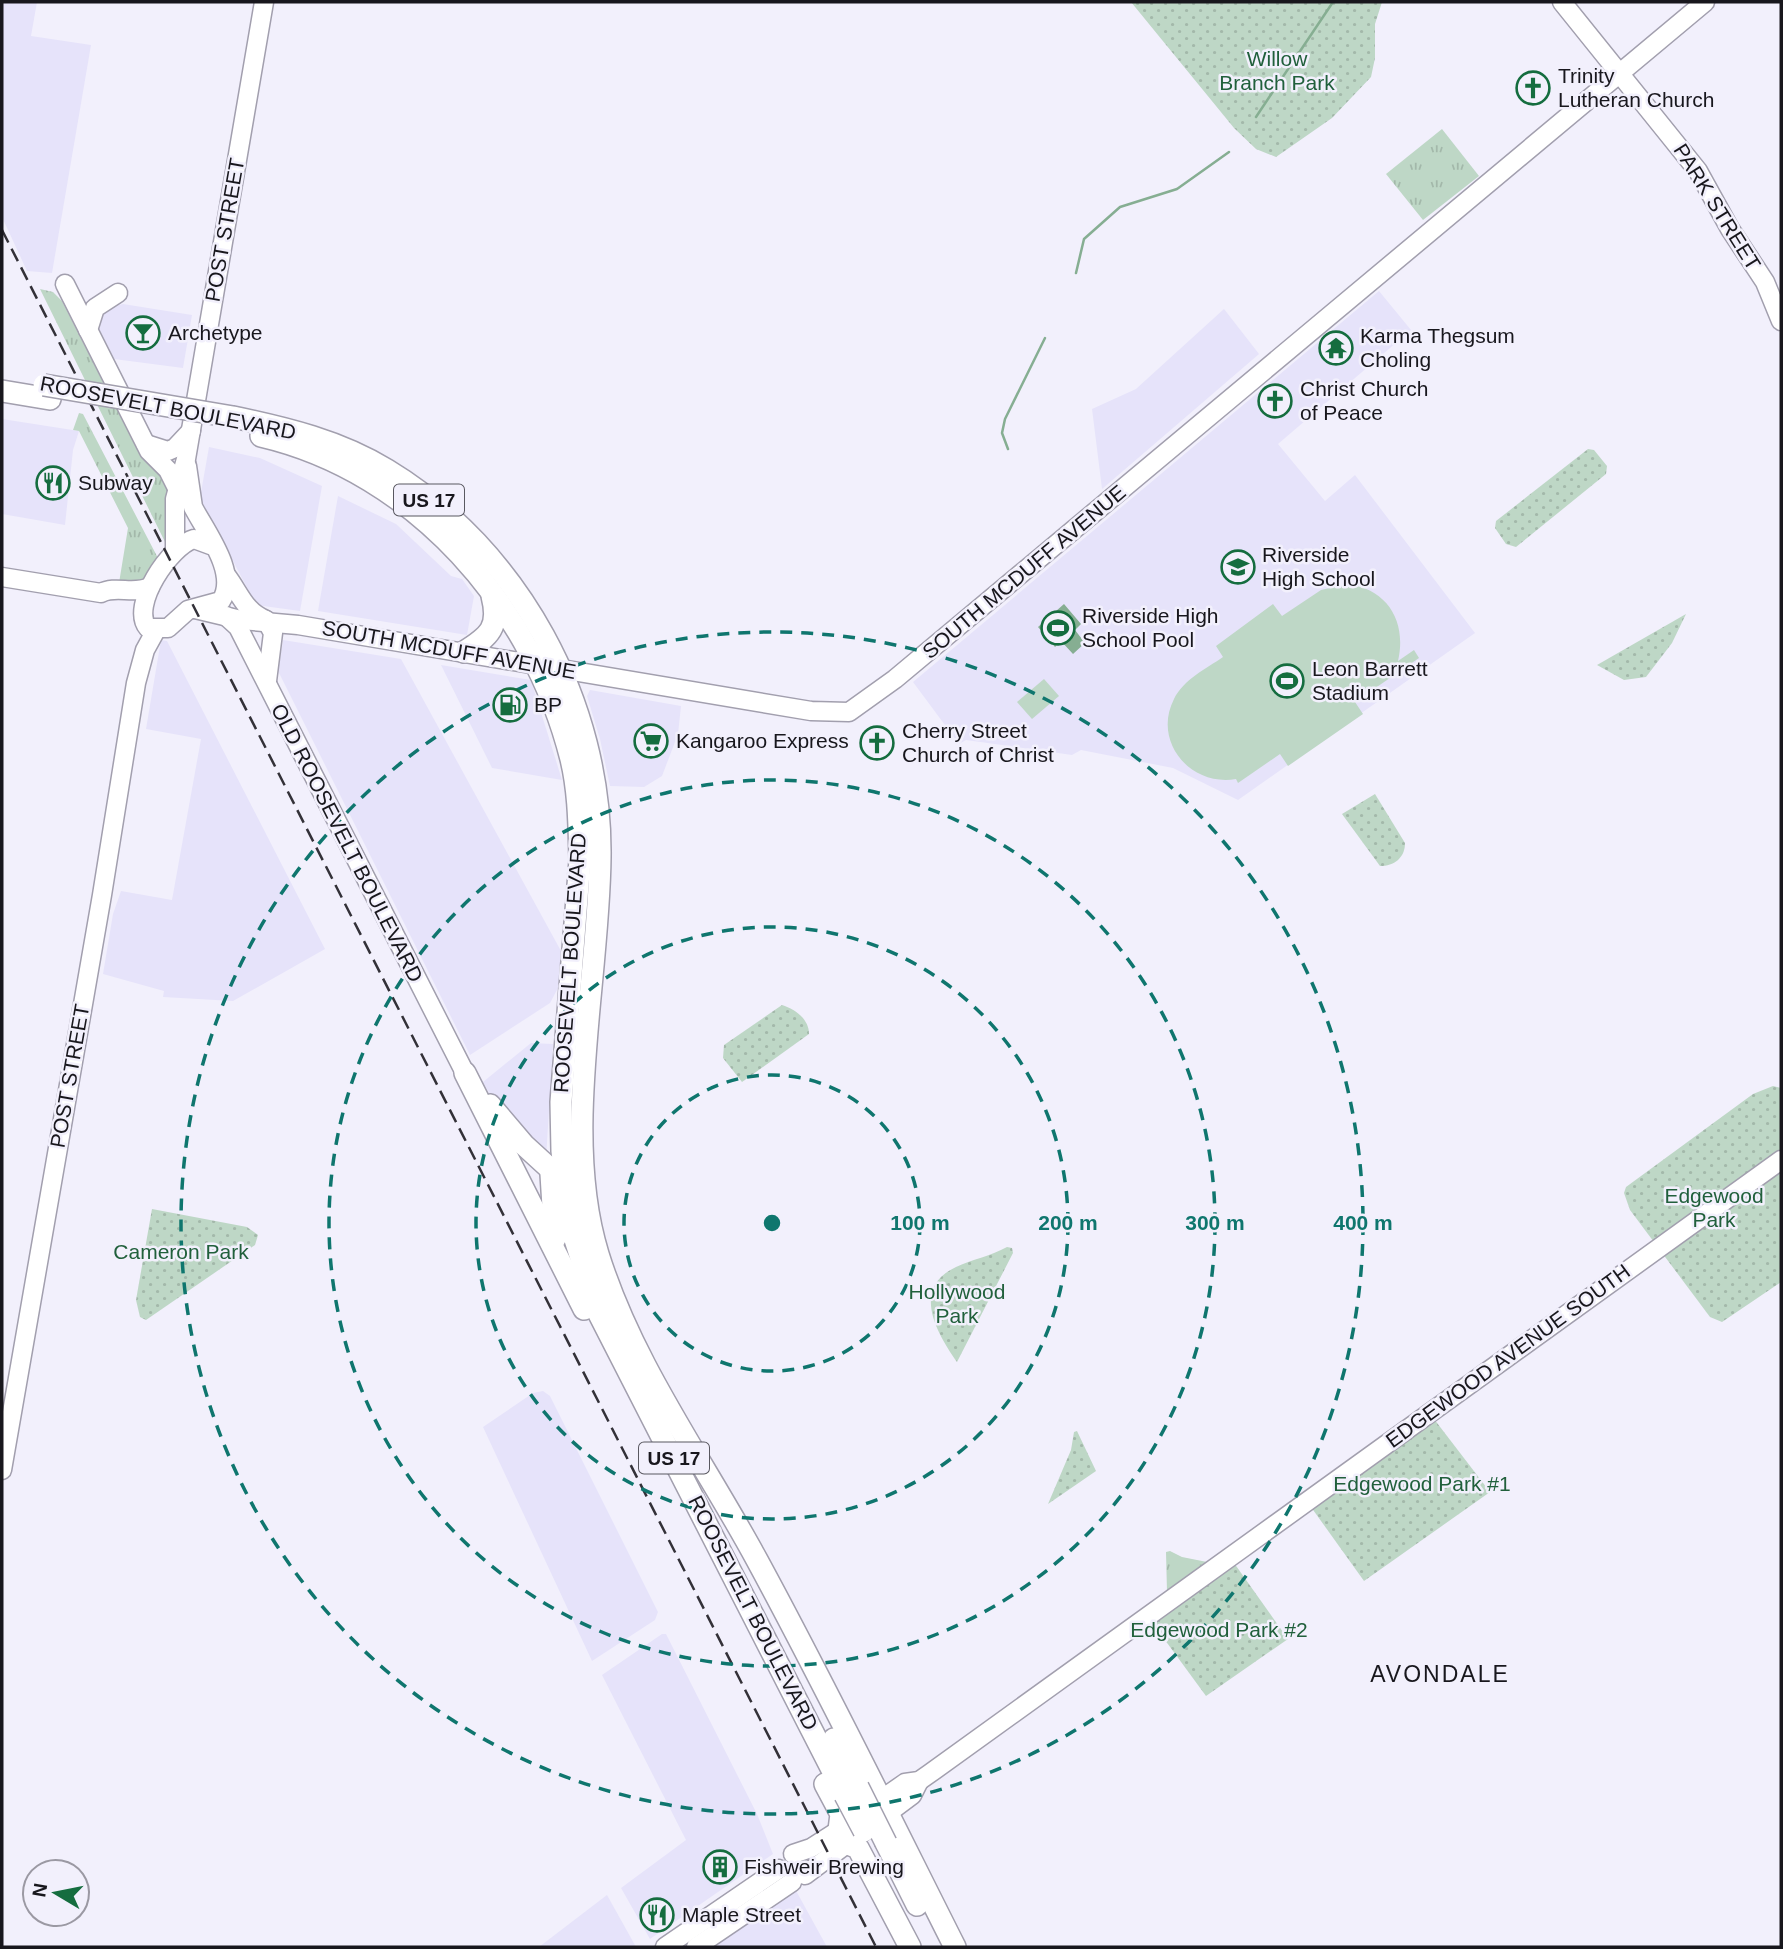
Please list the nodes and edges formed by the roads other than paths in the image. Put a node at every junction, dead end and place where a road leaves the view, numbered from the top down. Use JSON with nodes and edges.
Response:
{"nodes":[{"id":1,"x":264,"y":2,"type":"edge"},
{"id":2,"x":1562,"y":2,"type":"edge"},
{"id":3,"x":1705,"y":2,"type":"edge"},
{"id":4,"x":1622,"y":72,"type":"junction"},
{"id":5,"x":65,"y":284,"type":"dead end"},
{"id":6,"x":118,"y":293,"type":"dead end"},
{"id":7,"x":1781,"y":321,"type":"edge"},
{"id":8,"x":88,"y":330,"type":"junction"},
{"id":9,"x":2,"y":378,"type":"edge"},
{"id":10,"x":2,"y":391,"type":"edge"},
{"id":11,"x":47,"y":392,"type":"junction"},
{"id":12,"x":232,"y":423,"type":"junction"},
{"id":13,"x":191,"y":431,"type":"junction"},
{"id":14,"x":146,"y":444,"type":"junction"},
{"id":15,"x":186,"y":459,"type":"junction"},
{"id":16,"x":177,"y":488,"type":"junction"},
{"id":17,"x":213,"y":546,"type":"junction"},
{"id":18,"x":175,"y":549,"type":"junction"},
{"id":19,"x":224,"y":572,"type":"junction"},
{"id":20,"x":2,"y":577,"type":"edge"},
{"id":21,"x":150,"y":587,"type":"junction"},
{"id":22,"x":491,"y":591,"type":"junction"},
{"id":23,"x":101,"y":593,"type":"junction"},
{"id":24,"x":195,"y":608,"type":"junction"},
{"id":25,"x":143,"y":612,"type":"junction"},
{"id":26,"x":226,"y":616,"type":"junction"},
{"id":27,"x":266,"y":620,"type":"junction"},
{"id":28,"x":156,"y":630,"type":"junction"},
{"id":29,"x":464,"y":652,"type":"junction"},
{"id":30,"x":537,"y":664,"type":"junction"},
{"id":31,"x":560,"y":668,"type":"junction"},
{"id":32,"x":135,"y":683,"type":"junction"},
{"id":33,"x":267,"y":685,"type":"junction"},
{"id":34,"x":465,"y":1073,"type":"junction"},
{"id":35,"x":1781,"y":1160,"type":"edge"},
{"id":36,"x":558,"y":1177,"type":"junction"},
{"id":37,"x":591,"y":1225,"type":"junction"},
{"id":38,"x":560,"y":1261,"type":"junction"},
{"id":39,"x":671,"y":1409,"type":"junction"},
{"id":40,"x":2,"y":1470,"type":"edge"},
{"id":41,"x":852,"y":1791,"type":"junction"},
{"id":42,"x":884,"y":1807,"type":"junction"},
{"id":43,"x":843,"y":1837,"type":"junction"},
{"id":44,"x":880,"y":1846,"type":"junction"},
{"id":45,"x":793,"y":1854,"type":"junction"},
{"id":46,"x":779,"y":1869,"type":"junction"},
{"id":47,"x":799,"y":1878,"type":"junction"},
{"id":48,"x":665,"y":1947,"type":"edge"},
{"id":49,"x":696,"y":1947,"type":"edge"},
{"id":50,"x":910,"y":1947,"type":"edge"},
{"id":51,"x":923,"y":1947,"type":"edge"},
{"id":52,"x":939,"y":1947,"type":"edge"},
{"id":53,"x":955,"y":1947,"type":"edge"}],
"edges":[{"from":1,"to":13,"type":"main road","name":"POST STREET"},
{"from":2,"to":4,"type":"main road","name":"PARK STREET"},
{"from":3,"to":4,"type":"main road","name":"SOUTH MCDUFF AVENUE"},
{"from":4,"to":7,"type":"main road","name":"PARK STREET"},
{"from":4,"to":31,"type":"main road","name":"SOUTH MCDUFF AVENUE"},
{"from":5,"to":8,"type":"main road"},
{"from":6,"to":8,"type":"main road"},
{"from":8,"to":14,"type":"main road"},
{"from":9,"to":11,"type":"highway","name":"ROOSEVELT BOULEVARD","number":"US 17"},
{"from":10,"to":11,"type":"highway","name":"ROOSEVELT BOULEVARD","number":"US 17"},
{"from":11,"to":12,"type":"highway","name":"ROOSEVELT BOULEVARD","number":"US 17","bridge":true},
{"from":12,"to":22,"type":"highway","name":"ROOSEVELT BOULEVARD","number":"US 17"},
{"from":12,"to":31,"type":"highway","name":"ROOSEVELT BOULEVARD","number":"US 17"},
{"from":13,"to":14,"type":"main road"},
{"from":13,"to":15,"type":"main road","name":"POST STREET"},
{"from":14,"to":16,"type":"main road"},
{"from":15,"to":16,"type":"main road","name":"POST STREET"},
{"from":15,"to":17,"type":"main road","name":"POST STREET"},
{"from":16,"to":18,"type":"main road","name":"POST STREET"},
{"from":17,"to":18,"type":"main road"},
{"from":17,"to":19,"type":"main road"},
{"from":18,"to":21,"type":"main road","name":"POST STREET"},
{"from":19,"to":24,"type":"main road"},
{"from":19,"to":27,"type":"main road"},
{"from":20,"to":23,"type":"main road"},
{"from":21,"to":23,"type":"main road"},
{"from":21,"to":25,"type":"main road","name":"POST STREET"},
{"from":22,"to":29,"type":"highway"},
{"from":22,"to":30,"type":"highway","name":"ROOSEVELT BOULEVARD","number":"US 17"},
{"from":23,"to":25,"type":"main road"},
{"from":24,"to":26,"type":"main road","name":"SOUTH MCDUFF AVENUE"},
{"from":24,"to":28,"type":"main road"},
{"from":25,"to":28,"type":"main road"},
{"from":25,"to":32,"type":"main road","name":"POST STREET"},
{"from":26,"to":27,"type":"main road","name":"SOUTH MCDUFF AVENUE"},
{"from":26,"to":33,"type":"main road","name":"OLD ROOSEVELT BOULEVARD"},
{"from":27,"to":29,"type":"main road","name":"SOUTH MCDUFF AVENUE"},
{"from":27,"to":33,"type":"main road"},
{"from":28,"to":32,"type":"main road","name":"POST STREET"},
{"from":29,"to":30,"type":"main road","name":"SOUTH MCDUFF AVENUE"},
{"from":30,"to":31,"type":"main road","name":"SOUTH MCDUFF AVENUE"},
{"from":30,"to":36,"type":"highway","name":"ROOSEVELT BOULEVARD","number":"US 17"},
{"from":31,"to":37,"type":"highway","name":"ROOSEVELT BOULEVARD","number":"US 17"},
{"from":32,"to":40,"type":"main road","name":"POST STREET"},
{"from":33,"to":34,"type":"main road","name":"OLD ROOSEVELT BOULEVARD"},
{"from":34,"to":36,"type":"highway"},
{"from":34,"to":38,"type":"highway"},
{"from":35,"to":42,"type":"main road","name":"EDGEWOOD AVENUE SOUTH"},
{"from":36,"to":37,"type":"highway"},
{"from":36,"to":38,"type":"highway"},
{"from":36,"to":41,"type":"highway","name":"ROOSEVELT BOULEVARD","number":"US 17"},
{"from":37,"to":39,"type":"highway","name":"ROOSEVELT BOULEVARD","number":"US 17"},
{"from":38,"to":43,"type":"highway"},
{"from":39,"to":41,"type":"highway","number":"US 17"},
{"from":39,"to":42,"type":"highway"},
{"from":41,"to":44,"type":"highway","number":"US 17","bridge":true},
{"from":42,"to":43,"type":"main road"},
{"from":42,"to":53,"type":"highway"},
{"from":43,"to":45,"type":"main road"},
{"from":43,"to":47,"type":"main road"},
{"from":43,"to":50,"type":"highway"},
{"from":44,"to":51,"type":"highway","number":"US 17"},
{"from":44,"to":52,"type":"highway","number":"US 17"},
{"from":45,"to":46,"type":"main road"},
{"from":45,"to":47,"type":"main road"},
{"from":46,"to":47,"type":"main road"},
{"from":46,"to":48,"type":"main road"},
{"from":47,"to":49,"type":"main road"}]}
